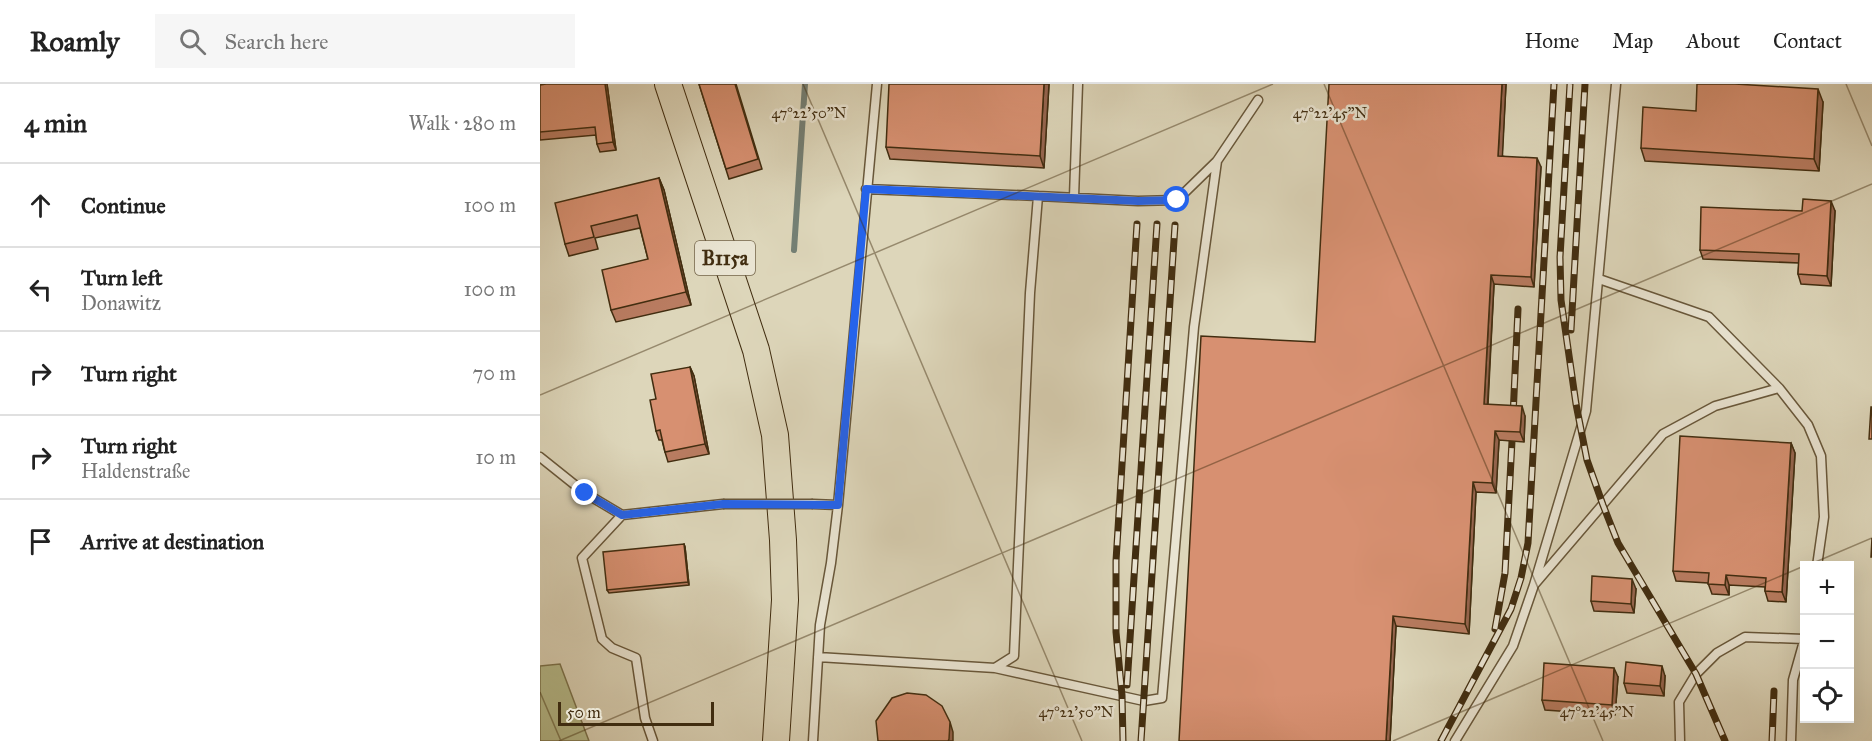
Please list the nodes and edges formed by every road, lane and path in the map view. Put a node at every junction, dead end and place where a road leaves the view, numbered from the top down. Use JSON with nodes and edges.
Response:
{"nodes":[{"id":1,"x":668,"y":84,"type":"edge"},
{"id":2,"x":877,"y":84,"type":"edge"},
{"id":3,"x":1078,"y":84,"type":"edge"},
{"id":4,"x":1616,"y":84,"type":"edge"},
{"id":5,"x":1258,"y":100,"type":"dead end"},
{"id":6,"x":1217,"y":161,"type":"junction"},
{"id":7,"x":866,"y":189,"type":"junction"},
{"id":8,"x":1038,"y":196,"type":"junction"},
{"id":9,"x":1074,"y":197,"type":"junction"},
{"id":10,"x":1599,"y":279,"type":"junction"},
{"id":11,"x":1779,"y":388,"type":"junction"},
{"id":12,"x":540,"y":457,"type":"edge"},
{"id":13,"x":838,"y":505,"type":"junction"},
{"id":14,"x":622,"y":515,"type":"junction"},
{"id":15,"x":1818,"y":561,"type":"edge"},
{"id":16,"x":1534,"y":585,"type":"junction"},
{"id":17,"x":1800,"y":640,"type":"edge"},
{"id":18,"x":1800,"y":655,"type":"edge"},
{"id":19,"x":818,"y":657,"type":"junction"},
{"id":20,"x":995,"y":668,"type":"junction"},
{"id":21,"x":1459,"y":740,"type":"edge"},
{"id":22,"x":653,"y":741,"type":"edge"},
{"id":23,"x":776,"y":741,"type":"edge"},
{"id":24,"x":813,"y":741,"type":"edge"},
{"id":25,"x":1680,"y":741,"type":"edge"},
{"id":26,"x":1791,"y":741,"type":"edge"}],
"edges":[{"from":1,"to":23,"type":"main road","number":"B115a"},
{"from":2,"to":7,"type":"lane"},
{"from":3,"to":9,"type":"lane"},
{"from":4,"to":10,"type":"lane"},
{"from":5,"to":6,"type":"lane"},
{"from":6,"to":9,"type":"lane"},
{"from":6,"to":20,"type":"lane"},
{"from":7,"to":8,"type":"lane"},
{"from":7,"to":13,"type":"lane"},
{"from":8,"to":9,"type":"lane"},
{"from":8,"to":20,"type":"lane"},
{"from":10,"to":11,"type":"lane"},
{"from":10,"to":16,"type":"lane"},
{"from":11,"to":15,"type":"lane"},
{"from":11,"to":16,"type":"lane"},
{"from":12,"to":14,"type":"lane"},
{"from":13,"to":14,"type":"lane","bridge":true},
{"from":13,"to":19,"type":"lane"},
{"from":14,"to":22,"type":"lane"},
{"from":16,"to":21,"type":"lane"},
{"from":17,"to":25,"type":"lane"},
{"from":18,"to":26,"type":"lane"},
{"from":19,"to":20,"type":"lane"},
{"from":19,"to":24,"type":"lane"}]}
